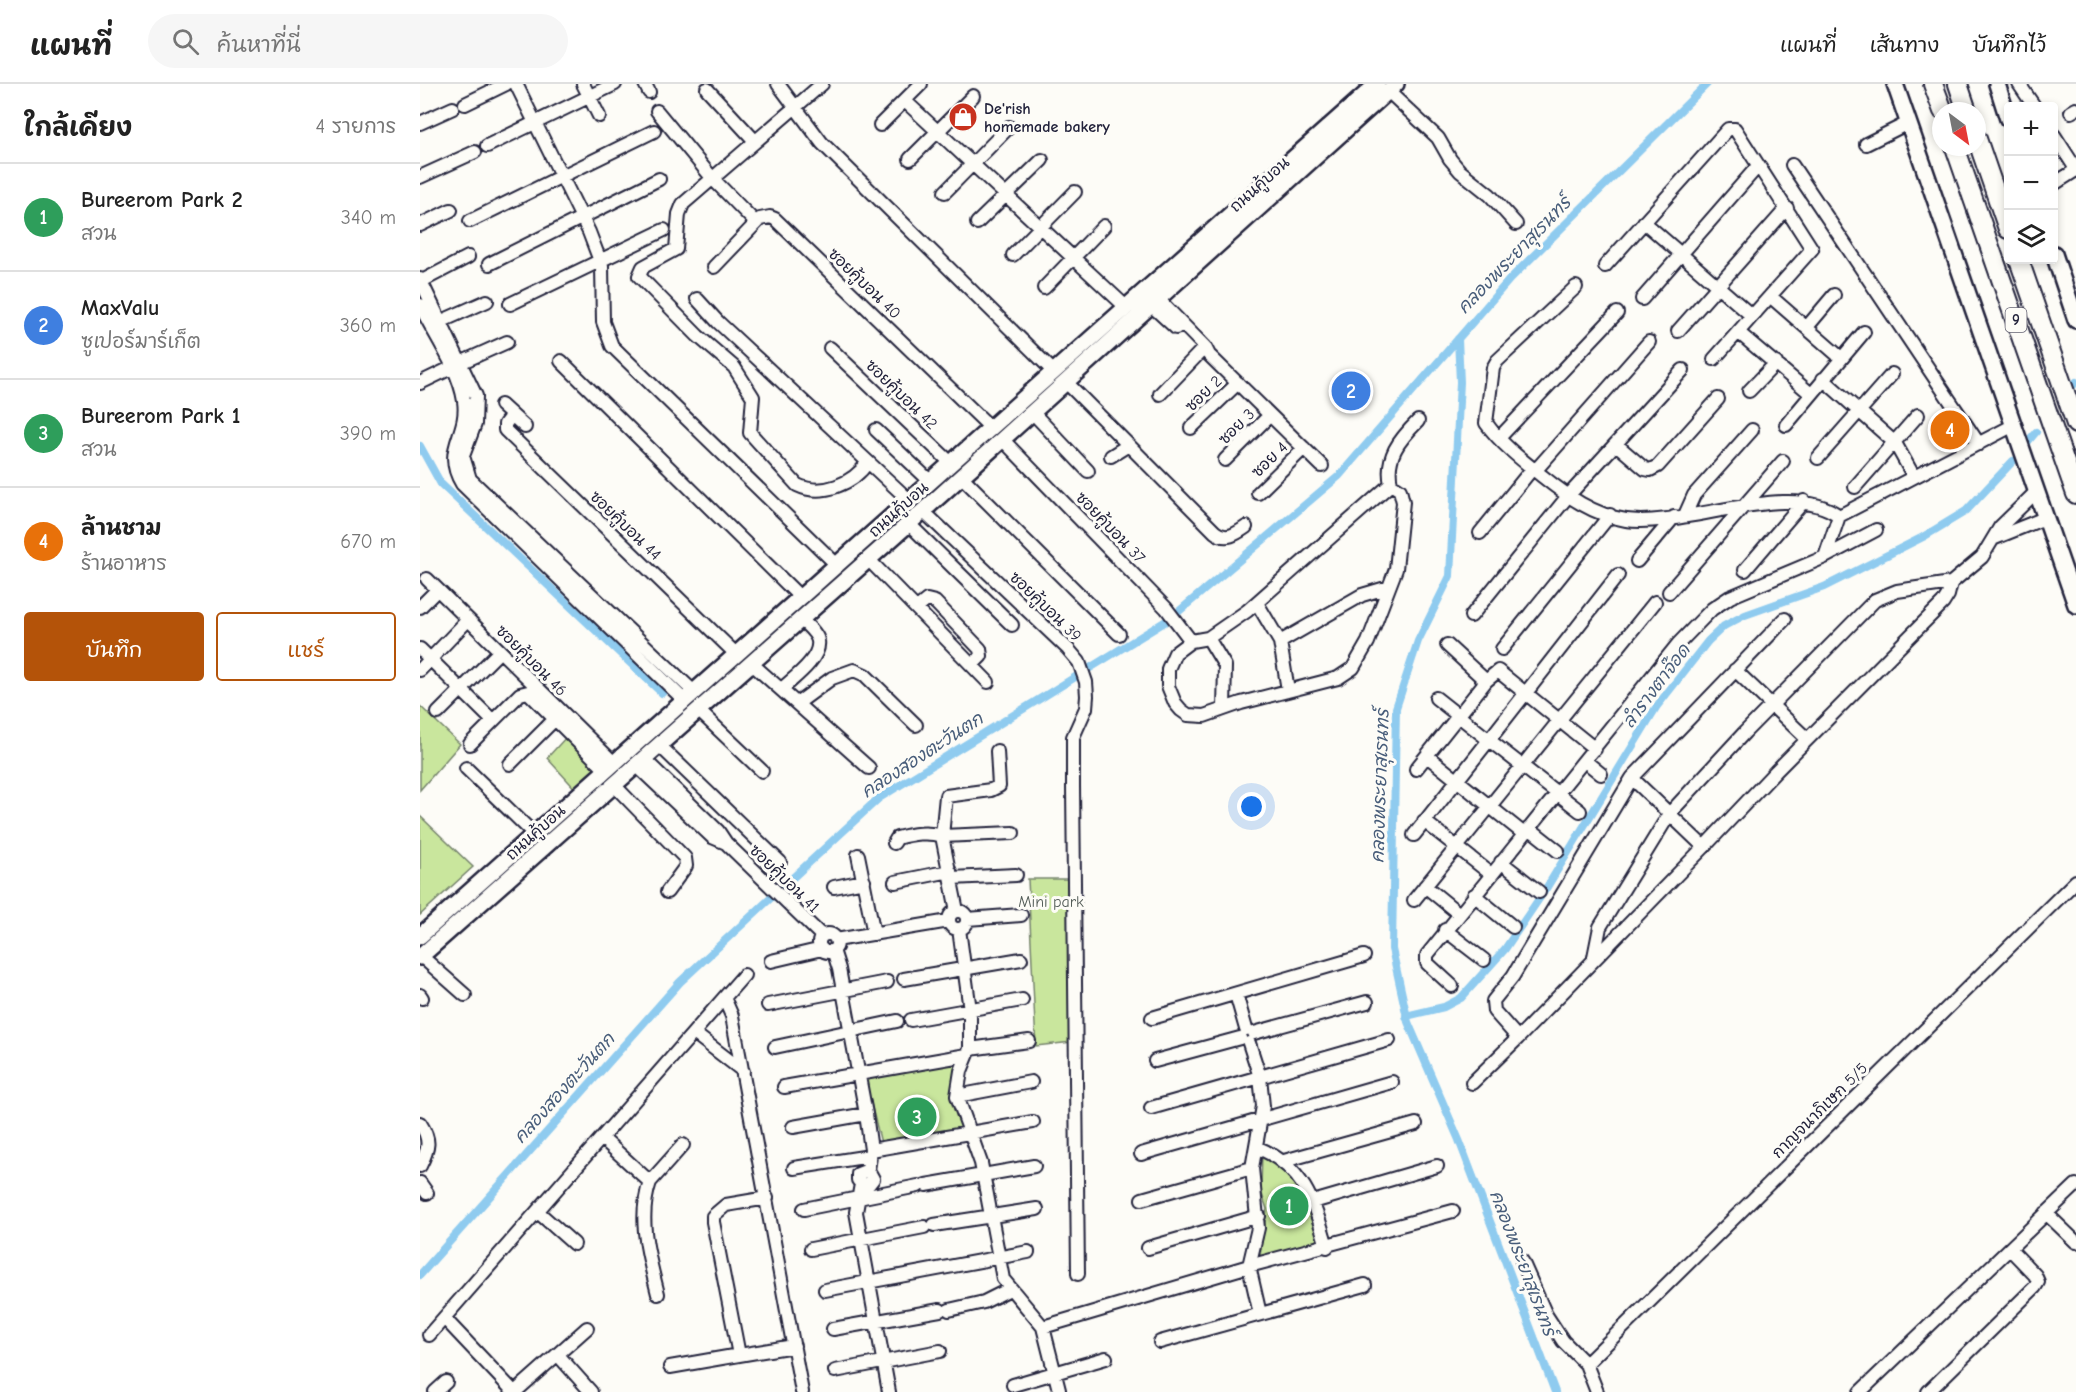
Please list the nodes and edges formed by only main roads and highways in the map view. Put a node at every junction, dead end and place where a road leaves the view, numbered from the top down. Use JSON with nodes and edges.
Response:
{"nodes":[{"id":1,"x":1895,"y":84,"type":"edge"},
{"id":2,"x":1933,"y":84,"type":"edge"},
{"id":3,"x":1958,"y":84,"type":"edge"},
{"id":4,"x":1387,"y":86,"type":"edge"},
{"id":5,"x":1998,"y":87,"type":"edge"},
{"id":6,"x":1940,"y":102,"type":"edge"},
{"id":7,"x":1964,"y":102,"type":"edge"},
{"id":8,"x":2004,"y":106,"type":"edge"},
{"id":9,"x":1312,"y":151,"type":"junction"},
{"id":10,"x":1958,"y":156,"type":"edge"},
{"id":11,"x":1983,"y":156,"type":"edge"},
{"id":12,"x":2004,"y":218,"type":"edge"},
{"id":13,"x":2020,"y":264,"type":"edge"},
{"id":14,"x":2057,"y":264,"type":"edge"},
{"id":15,"x":2076,"y":320,"type":"edge"},
{"id":16,"x":1060,"y":377,"type":"junction"},
{"id":17,"x":2076,"y":424,"type":"edge"},
{"id":18,"x":956,"y":470,"type":"junction"},
{"id":19,"x":2076,"y":494,"type":"edge"},
{"id":20,"x":2076,"y":605,"type":"edge"},
{"id":21,"x":420,"y":936,"type":"edge"},
{"id":22,"x":421,"y":956,"type":"edge"}],
"edges":[{"from":1,"to":20,"type":"main road"},
{"from":2,"to":6,"type":"highway"},
{"from":3,"to":7,"type":"highway"},
{"from":4,"to":9,"type":"main road","name":"ถนนคู้บอน"},
{"from":5,"to":8,"type":"main road"},
{"from":9,"to":16,"type":"main road","name":"ถนนคู้บอน"},
{"from":9,"to":16,"type":"main road","name":"ถนนคู้บอน"},
{"from":10,"to":19,"type":"highway","number":"9"},
{"from":11,"to":12,"type":"highway"},
{"from":13,"to":17,"type":"highway","number":"9"},
{"from":14,"to":15,"type":"main road"},
{"from":16,"to":18,"type":"main road","name":"ถนนคู้บอน"},
{"from":16,"to":18,"type":"main road","name":"ถนนคู้บอน"},
{"from":18,"to":21,"type":"main road","name":"ถนนคู้บอน"},
{"from":18,"to":22,"type":"main road","name":"ถนนคู้บอน"}]}
